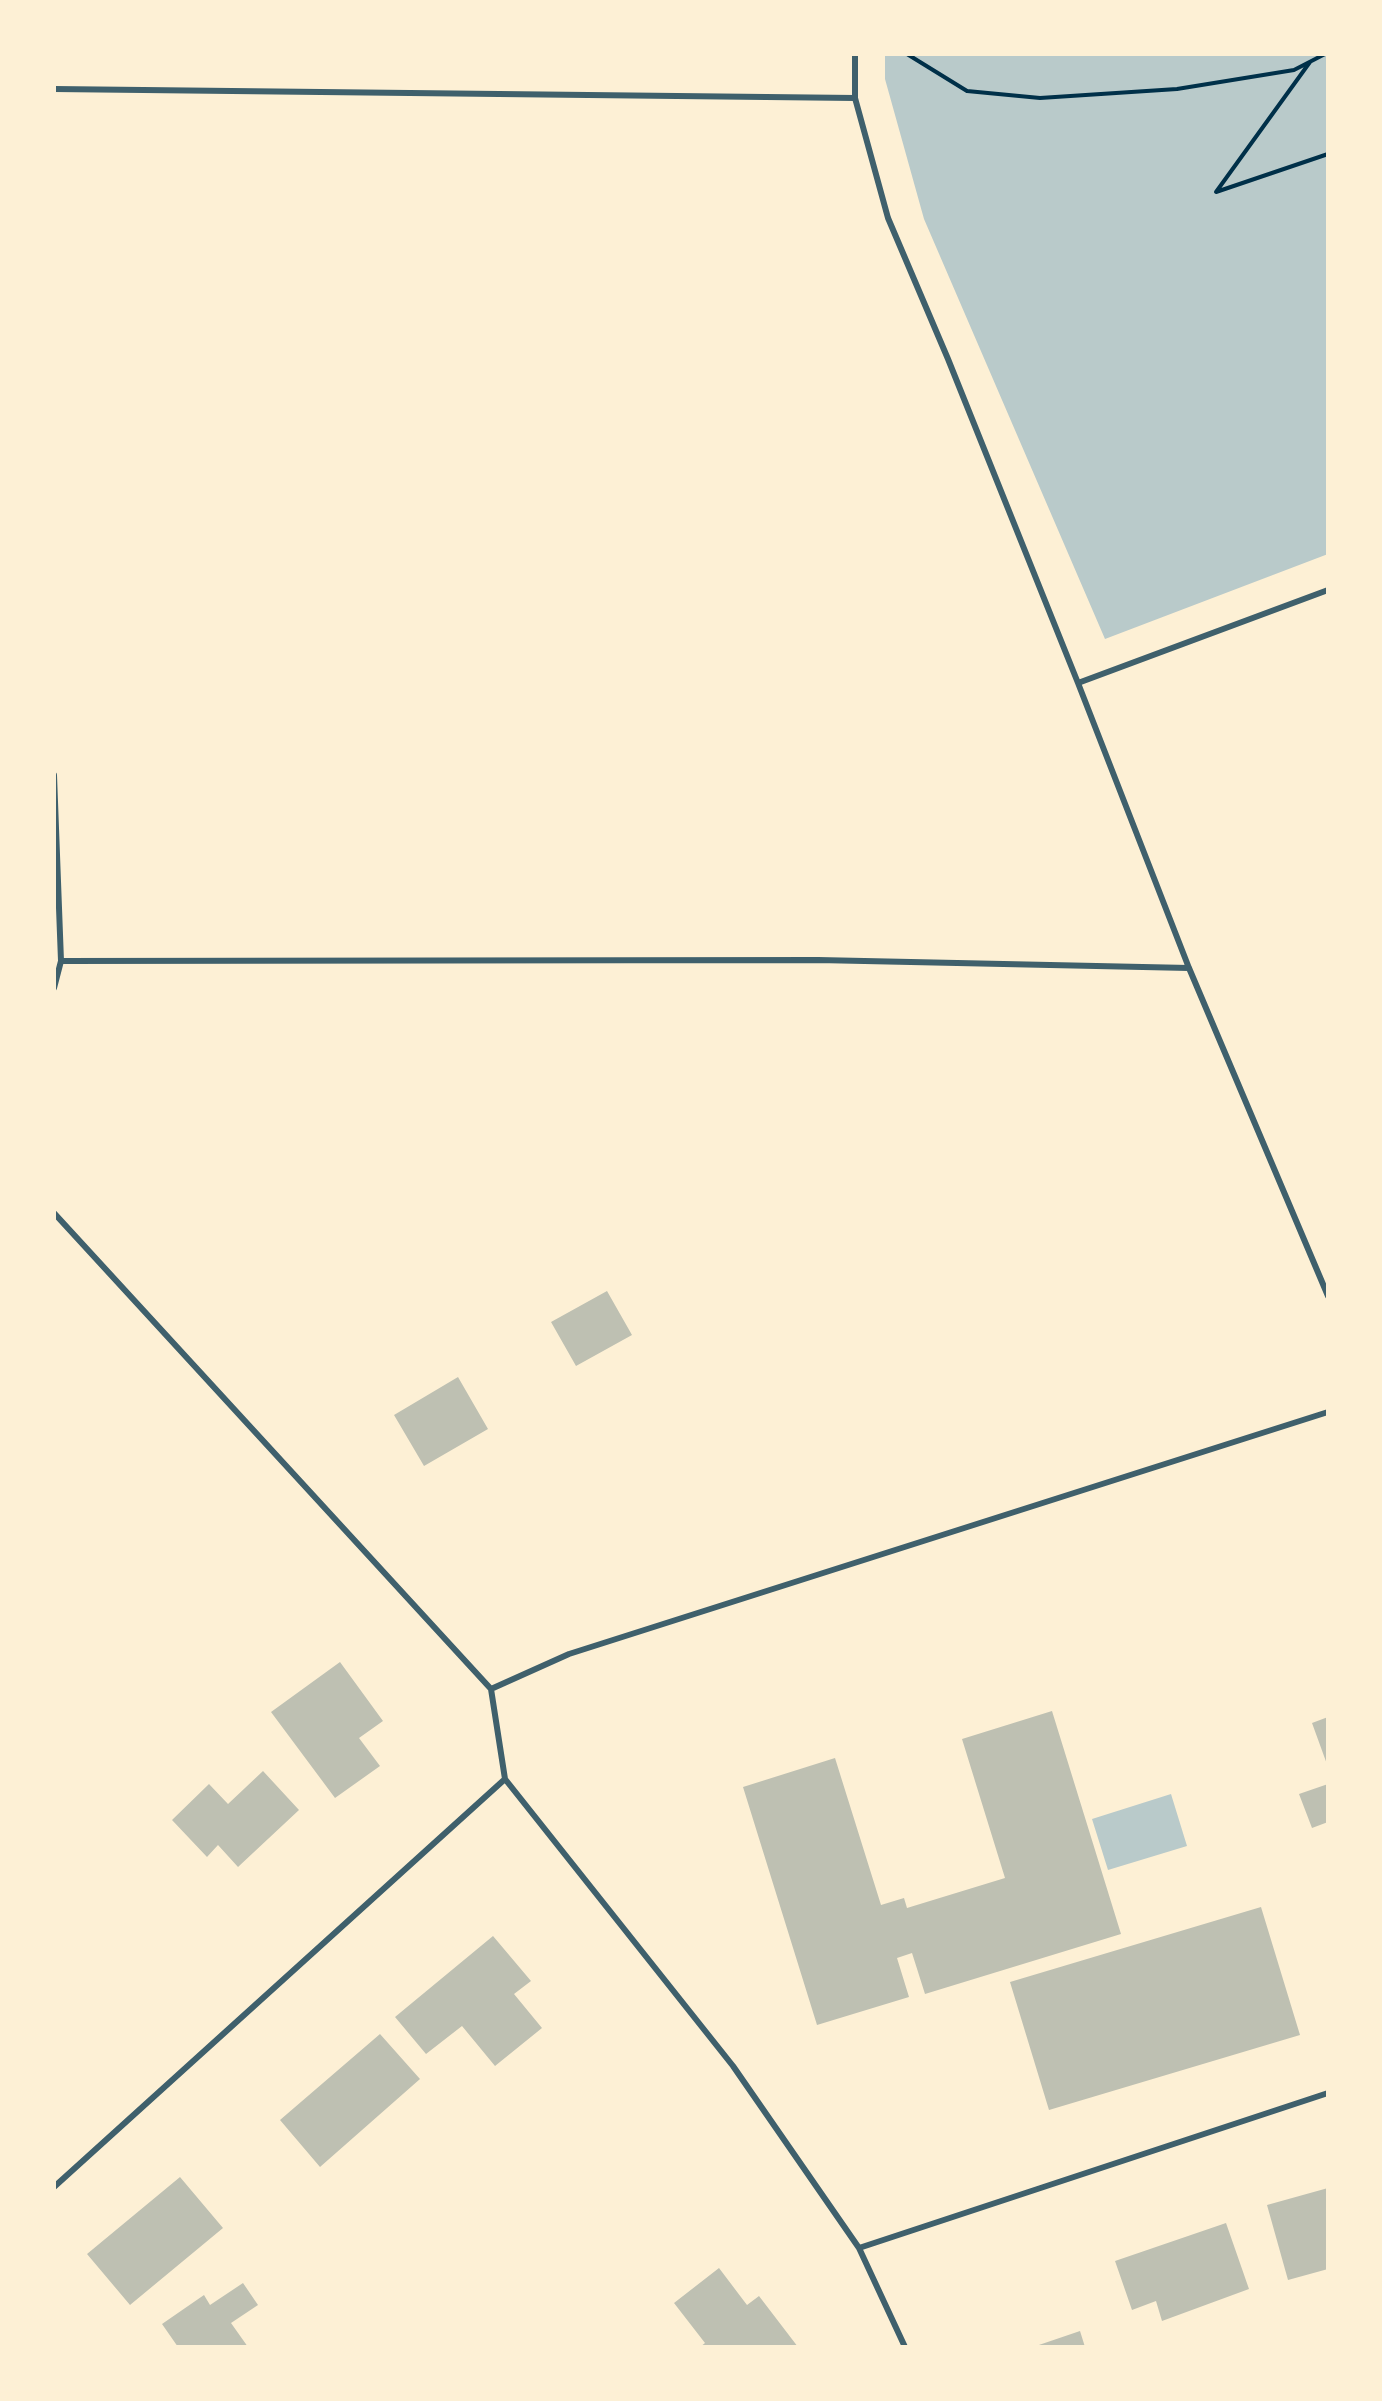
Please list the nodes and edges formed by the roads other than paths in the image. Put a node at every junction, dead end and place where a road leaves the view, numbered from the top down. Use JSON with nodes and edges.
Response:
{"nodes":[{"id":1,"x":855,"y":54,"type":"edge"},
{"id":2,"x":54,"y":89,"type":"edge"},
{"id":3,"x":855,"y":98,"type":"junction"},
{"id":4,"x":1328,"y":590,"type":"edge"},
{"id":5,"x":1078,"y":683,"type":"junction"},
{"id":6,"x":54,"y":776,"type":"edge"},
{"id":7,"x":61,"y":961,"type":"junction"},
{"id":8,"x":1189,"y":968,"type":"junction"},
{"id":9,"x":54,"y":988,"type":"edge"},
{"id":10,"x":54,"y":1213,"type":"edge"},
{"id":11,"x":1328,"y":1296,"type":"edge"},
{"id":12,"x":1328,"y":1412,"type":"edge"},
{"id":13,"x":491,"y":1689,"type":"junction"},
{"id":14,"x":505,"y":1779,"type":"junction"},
{"id":15,"x":1328,"y":2093,"type":"edge"},
{"id":16,"x":54,"y":2187,"type":"edge"},
{"id":17,"x":859,"y":2248,"type":"junction"},
{"id":18,"x":904,"y":2347,"type":"edge"}],
"edges":[{"from":1,"to":3,"type":"street"},
{"from":2,"to":3,"type":"street"},
{"from":3,"to":5,"type":"street"},
{"from":4,"to":5,"type":"street"},
{"from":5,"to":8,"type":"street"},
{"from":6,"to":7,"type":"street"},
{"from":7,"to":8,"type":"street"},
{"from":7,"to":9,"type":"street"},
{"from":8,"to":11,"type":"street"},
{"from":10,"to":13,"type":"street"},
{"from":12,"to":13,"type":"street"},
{"from":13,"to":14,"type":"street"},
{"from":14,"to":16,"type":"street"},
{"from":14,"to":17,"type":"street"},
{"from":15,"to":17,"type":"street"},
{"from":17,"to":18,"type":"street"}]}
